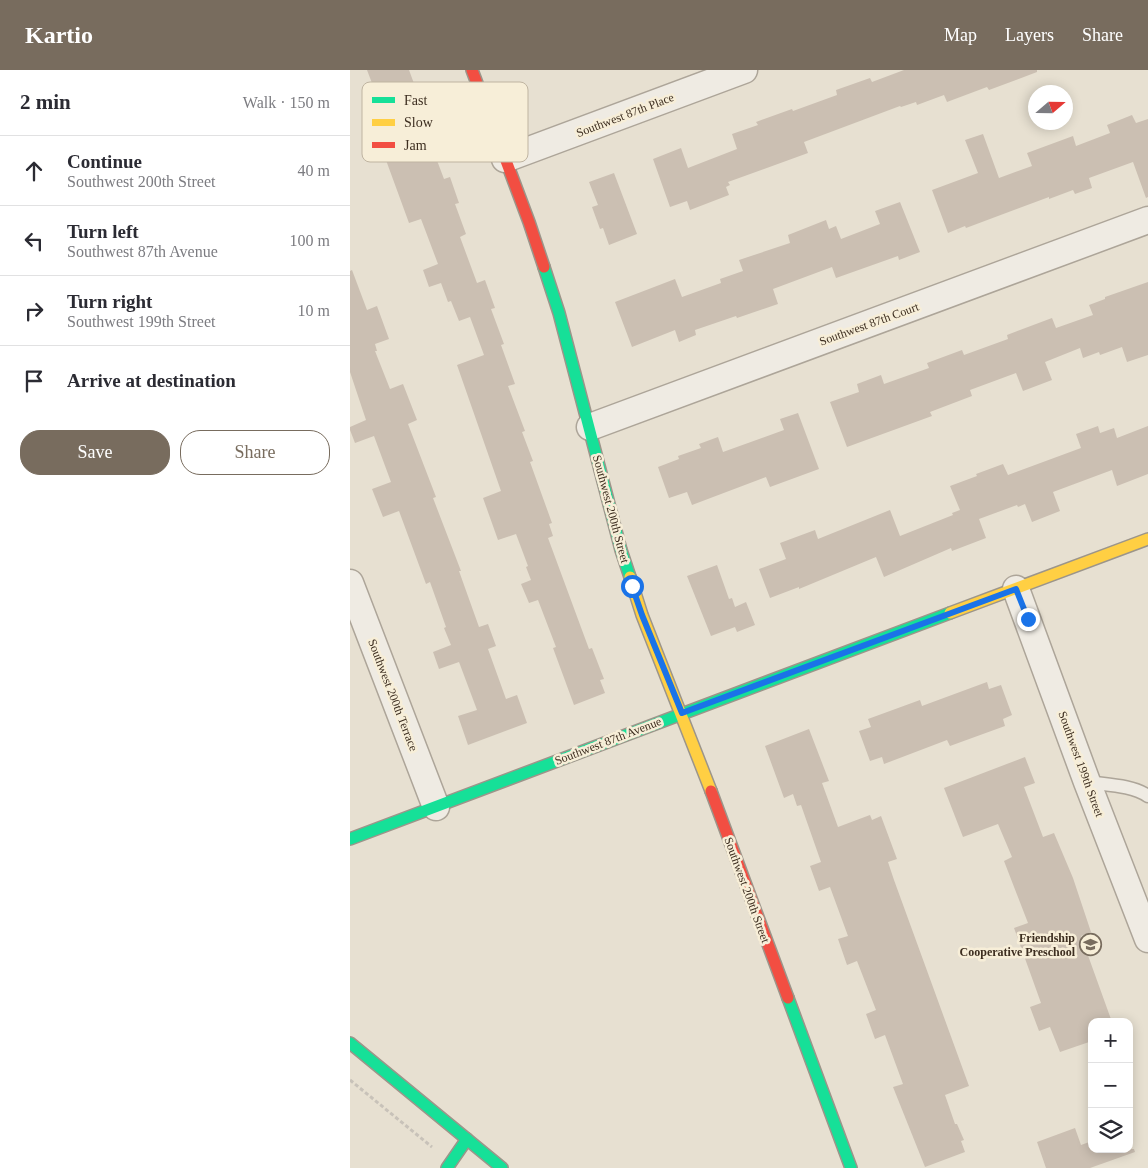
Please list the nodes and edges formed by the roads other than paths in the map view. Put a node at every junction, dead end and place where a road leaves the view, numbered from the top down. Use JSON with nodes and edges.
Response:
{"nodes":[{"id":1,"x":472,"y":70,"type":"edge"},
{"id":2,"x":744,"y":70,"type":"edge"},
{"id":3,"x":476,"y":82,"type":"edge"},
{"id":4,"x":528,"y":150,"type":"edge"},
{"id":5,"x":506,"y":162,"type":"edge"},
{"id":6,"x":1148,"y":220,"type":"edge"},
{"id":7,"x":590,"y":428,"type":"junction"},
{"id":8,"x":1148,"y":540,"type":"edge"},
{"id":9,"x":350,"y":584,"type":"edge"},
{"id":10,"x":1016,"y":589,"type":"junction"},
{"id":11,"x":682,"y":713,"type":"junction"},
{"id":12,"x":1087,"y":782,"type":"junction"},
{"id":13,"x":1148,"y":796,"type":"edge"},
{"id":14,"x":436,"y":807,"type":"junction"},
{"id":15,"x":350,"y":839,"type":"edge"},
{"id":16,"x":1148,"y":939,"type":"edge"},
{"id":17,"x":350,"y":1043,"type":"edge"},
{"id":18,"x":467,"y":1139,"type":"junction"},
{"id":19,"x":447,"y":1168,"type":"edge"},
{"id":20,"x":502,"y":1168,"type":"edge"},
{"id":21,"x":851,"y":1168,"type":"edge"}],
"edges":[{"from":1,"to":3,"type":"street","name":"Southwest 200th Street"},
{"from":2,"to":4,"type":"street","name":"Southwest 87th Place"},
{"from":5,"to":7,"type":"street","name":"Southwest 200th Street"},
{"from":6,"to":7,"type":"street","name":"Southwest 87th Court"},
{"from":7,"to":11,"type":"street","name":"Southwest 200th Street"},
{"from":8,"to":10,"type":"street","name":"Southwest 87th Avenue"},
{"from":9,"to":14,"type":"street","name":"Southwest 200th Terrace"},
{"from":10,"to":11,"type":"street","name":"Southwest 87th Avenue"},
{"from":10,"to":12,"type":"street","name":"Southwest 199th Street"},
{"from":11,"to":14,"type":"street","name":"Southwest 87th Avenue"},
{"from":11,"to":21,"type":"street","name":"Southwest 200th Street"},
{"from":12,"to":13,"type":"lane"},
{"from":12,"to":16,"type":"street","name":"Southwest 199th Street"},
{"from":14,"to":15,"type":"street","name":"Southwest 87th Avenue"},
{"from":17,"to":18,"type":"street"},
{"from":18,"to":19,"type":"street"},
{"from":18,"to":20,"type":"street"}]}
